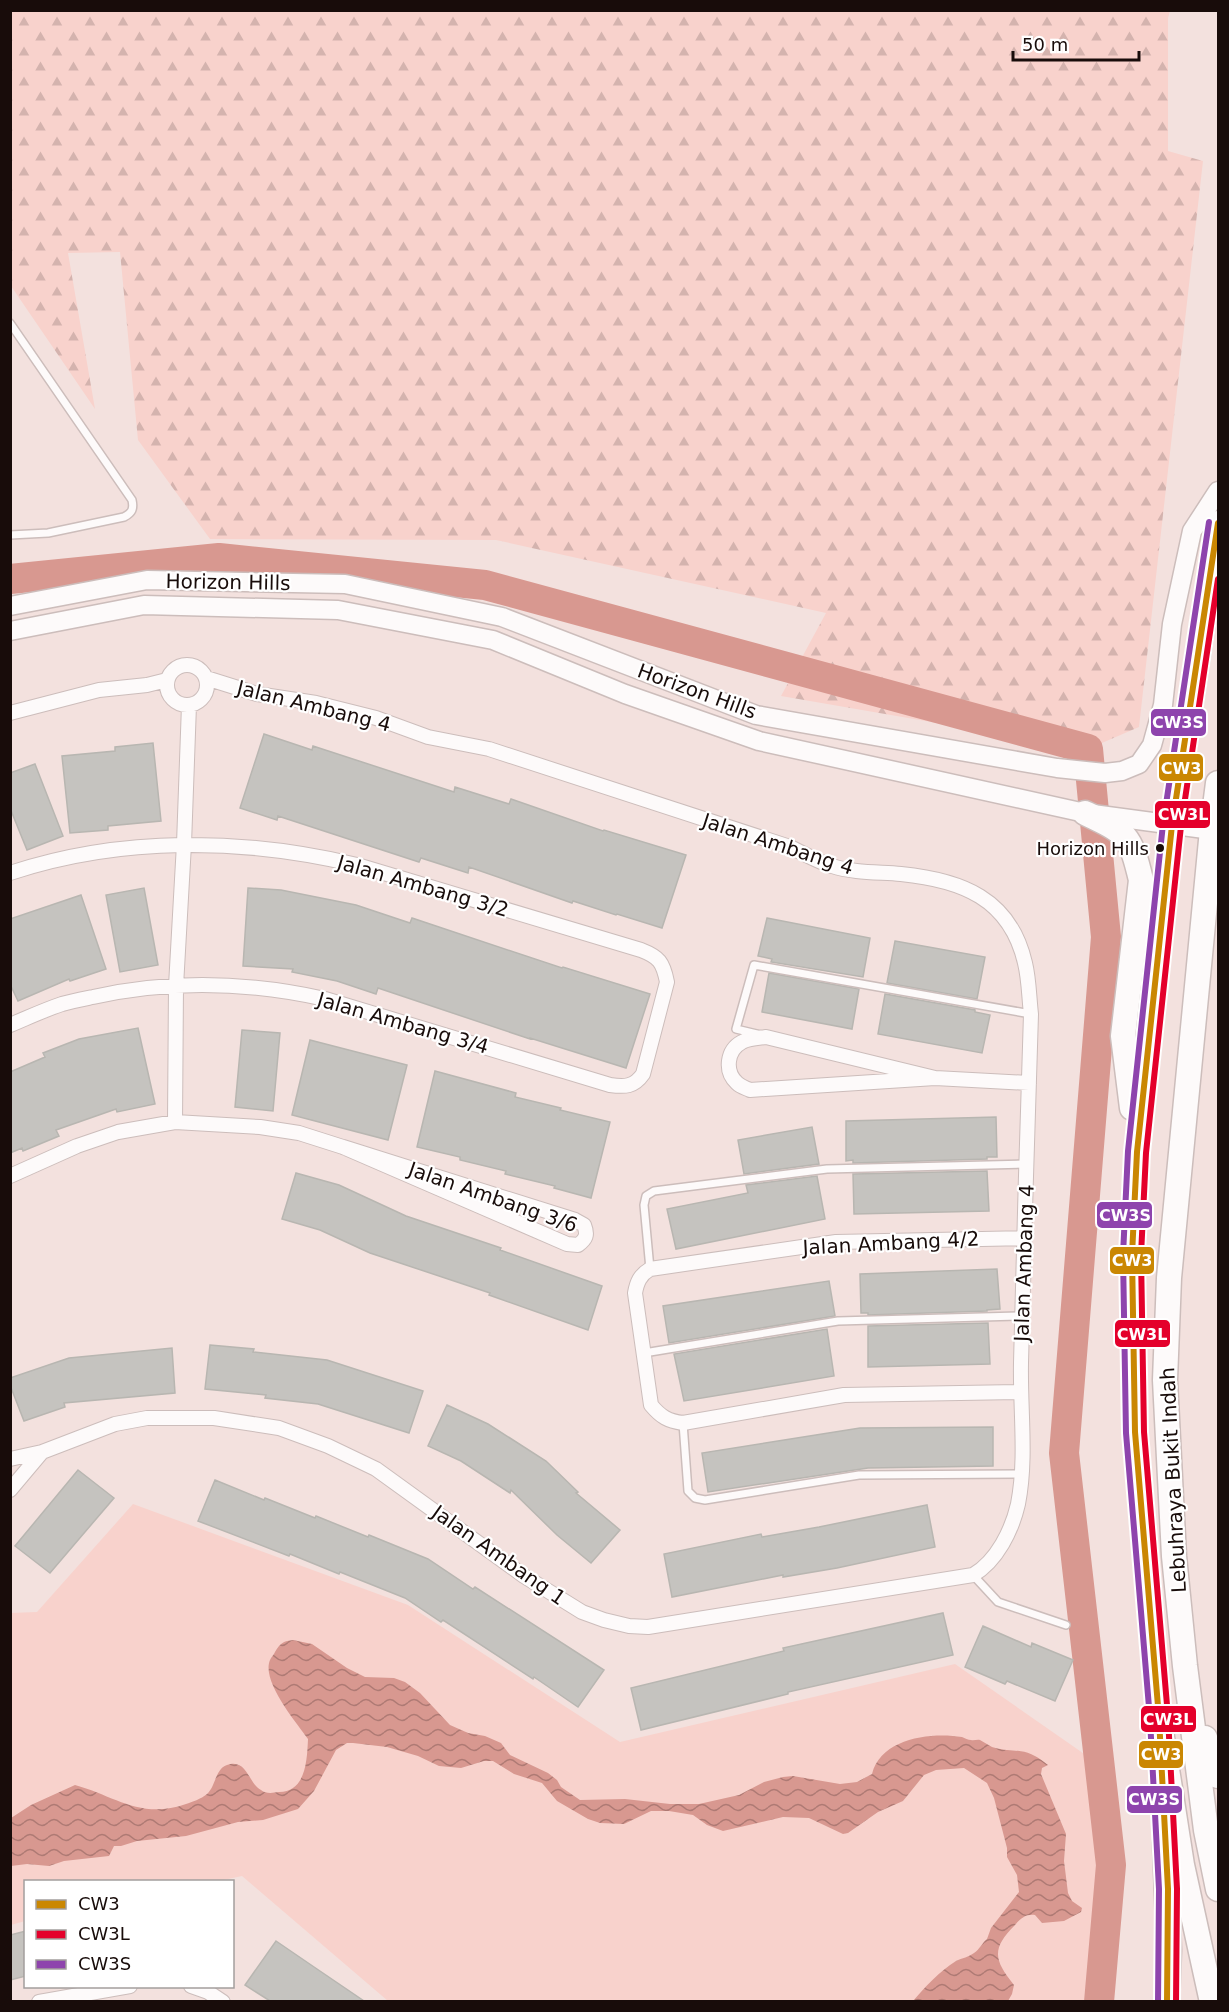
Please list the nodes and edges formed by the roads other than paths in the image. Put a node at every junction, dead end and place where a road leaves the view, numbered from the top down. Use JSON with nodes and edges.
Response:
{"nodes":[{"id":1,"x":10,"y":323,"type":"edge"},
{"id":2,"x":1218,"y":491,"type":"edge"},
{"id":3,"x":1218,"y":523,"type":"edge"},
{"id":4,"x":10,"y":535,"type":"edge"},
{"id":5,"x":10,"y":606,"type":"edge"},
{"id":6,"x":10,"y":631,"type":"edge"},
{"id":7,"x":206,"y":678,"type":"junction"},
{"id":8,"x":167,"y":680,"type":"junction"},
{"id":9,"x":189,"y":705,"type":"junction"},
{"id":10,"x":10,"y":713,"type":"edge"},
{"id":11,"x":1218,"y":783,"type":"edge"},
{"id":12,"x":1085,"y":813,"type":"junction"},
{"id":13,"x":1172,"y":825,"type":"junction"},
{"id":14,"x":1212,"y":830,"type":"junction"},
{"id":15,"x":184,"y":844,"type":"junction"},
{"id":16,"x":10,"y":873,"type":"edge"},
{"id":17,"x":176,"y":986,"type":"junction"},
{"id":18,"x":1031,"y":1014,"type":"junction"},
{"id":19,"x":10,"y":1025,"type":"edge"},
{"id":20,"x":766,"y":1037,"type":"junction"},
{"id":21,"x":935,"y":1078,"type":"junction"},
{"id":22,"x":1029,"y":1083,"type":"junction"},
{"id":23,"x":625,"y":1087,"type":"joint"},
{"id":24,"x":175,"y":1122,"type":"junction"},
{"id":25,"x":343,"y":1148,"type":"junction"},
{"id":26,"x":1137,"y":1152,"type":"junction"},
{"id":27,"x":1027,"y":1164,"type":"junction"},
{"id":28,"x":10,"y":1176,"type":"edge"},
{"id":29,"x":1025,"y":1238,"type":"junction"},
{"id":30,"x":650,"y":1269,"type":"junction"},
{"id":31,"x":1022,"y":1316,"type":"junction"},
{"id":32,"x":643,"y":1353,"type":"junction"},
{"id":33,"x":1020,"y":1392,"type":"junction"},
{"id":34,"x":683,"y":1423,"type":"junction"},
{"id":35,"x":42,"y":1452,"type":"junction"},
{"id":36,"x":10,"y":1459,"type":"edge"},
{"id":37,"x":1022,"y":1474,"type":"junction"},
{"id":38,"x":10,"y":1490,"type":"edge"},
{"id":39,"x":973,"y":1575,"type":"junction"},
{"id":40,"x":1066,"y":1625,"type":"dead end"},
{"id":41,"x":1185,"y":1666,"type":"junction"},
{"id":42,"x":1159,"y":1718,"type":"junction"},
{"id":43,"x":1218,"y":1776,"type":"edge"},
{"id":44,"x":1218,"y":1889,"type":"edge"},
{"id":45,"x":118,"y":1988,"type":"edge"},
{"id":46,"x":196,"y":1992,"type":"edge"},
{"id":47,"x":39,"y":2001,"type":"edge"},
{"id":48,"x":223,"y":2001,"type":"edge"},
{"id":49,"x":1167,"y":2001,"type":"edge"},
{"id":50,"x":1212,"y":2001,"type":"edge"}],
"edges":[{"from":1,"to":4,"type":"lane"},
{"from":2,"to":5,"type":"street","name":"Horizon Hills"},
{"from":3,"to":13,"type":"highway","name":"Lebuhraya Bukit Indah"},
{"from":6,"to":12,"type":"street","name":"Horizon Hills"},
{"from":7,"to":8,"type":"street"},
{"from":7,"to":9,"type":"street"},
{"from":7,"to":18,"type":"street","name":"Jalan Ambang 4"},
{"from":8,"to":9,"type":"street"},
{"from":8,"to":10,"type":"street"},
{"from":9,"to":15,"type":"street"},
{"from":11,"to":14,"type":"highway","name":"Lebuhraya Bukit Indah"},
{"from":12,"to":13,"type":"street","name":"Horizon Hills"},
{"from":12,"to":26,"type":"highway"},
{"from":13,"to":14,"type":"street","name":"Horizon Hills"},
{"from":13,"to":26,"type":"highway","name":"Lebuhraya Bukit Indah"},
{"from":14,"to":41,"type":"highway","name":"Lebuhraya Bukit Indah"},
{"from":15,"to":16,"type":"street","name":"Jalan Ambang 3/2"},
{"from":15,"to":17,"type":"street"},
{"from":15,"to":23,"type":"street","name":"Jalan Ambang 3/2"},
{"from":17,"to":19,"type":"street","name":"Jalan Ambang 3/4"},
{"from":17,"to":23,"type":"street","name":"Jalan Ambang 3/4"},
{"from":17,"to":24,"type":"street"},
{"from":18,"to":20,"type":"lane"},
{"from":18,"to":22,"type":"street","name":"Jalan Ambang 4"},
{"from":20,"to":21,"type":"street"},
{"from":20,"to":21,"type":"street"},
{"from":21,"to":22,"type":"street"},
{"from":22,"to":27,"type":"street","name":"Jalan Ambang 4"},
{"from":24,"to":25,"type":"street","name":"Jalan Ambang 3/6"},
{"from":24,"to":28,"type":"street","name":"Jalan Ambang 3/6"},
{"from":25,"to":25,"type":"street","name":"Jalan Ambang 3/6"},
{"from":26,"to":42,"type":"highway","name":"Lebuhraya Bukit Indah"},
{"from":27,"to":29,"type":"street","name":"Jalan Ambang 4"},
{"from":27,"to":30,"type":"lane"},
{"from":29,"to":30,"type":"street","name":"Jalan Ambang 4/2"},
{"from":29,"to":31,"type":"street","name":"Jalan Ambang 4"},
{"from":30,"to":32,"type":"street"},
{"from":31,"to":32,"type":"lane"},
{"from":31,"to":33,"type":"street","name":"Jalan Ambang 4"},
{"from":32,"to":34,"type":"street"},
{"from":33,"to":34,"type":"street"},
{"from":33,"to":37,"type":"street","name":"Jalan Ambang 4"},
{"from":34,"to":37,"type":"lane"},
{"from":35,"to":36,"type":"street","name":"Jalan Ambang 1"},
{"from":35,"to":38,"type":"street","name":"Jalan Ambang 1"},
{"from":35,"to":39,"type":"street","name":"Jalan Ambang 1"},
{"from":37,"to":39,"type":"street","name":"Jalan Ambang 4"},
{"from":39,"to":40,"type":"lane"},
{"from":41,"to":43,"type":"highway"},
{"from":41,"to":44,"type":"highway","name":"Lebuhraya Bukit Indah"},
{"from":42,"to":49,"type":"highway"},
{"from":42,"to":50,"type":"highway","name":"Lebuhraya Bukit Indah"},
{"from":45,"to":47,"type":"street"},
{"from":46,"to":48,"type":"street"}]}
